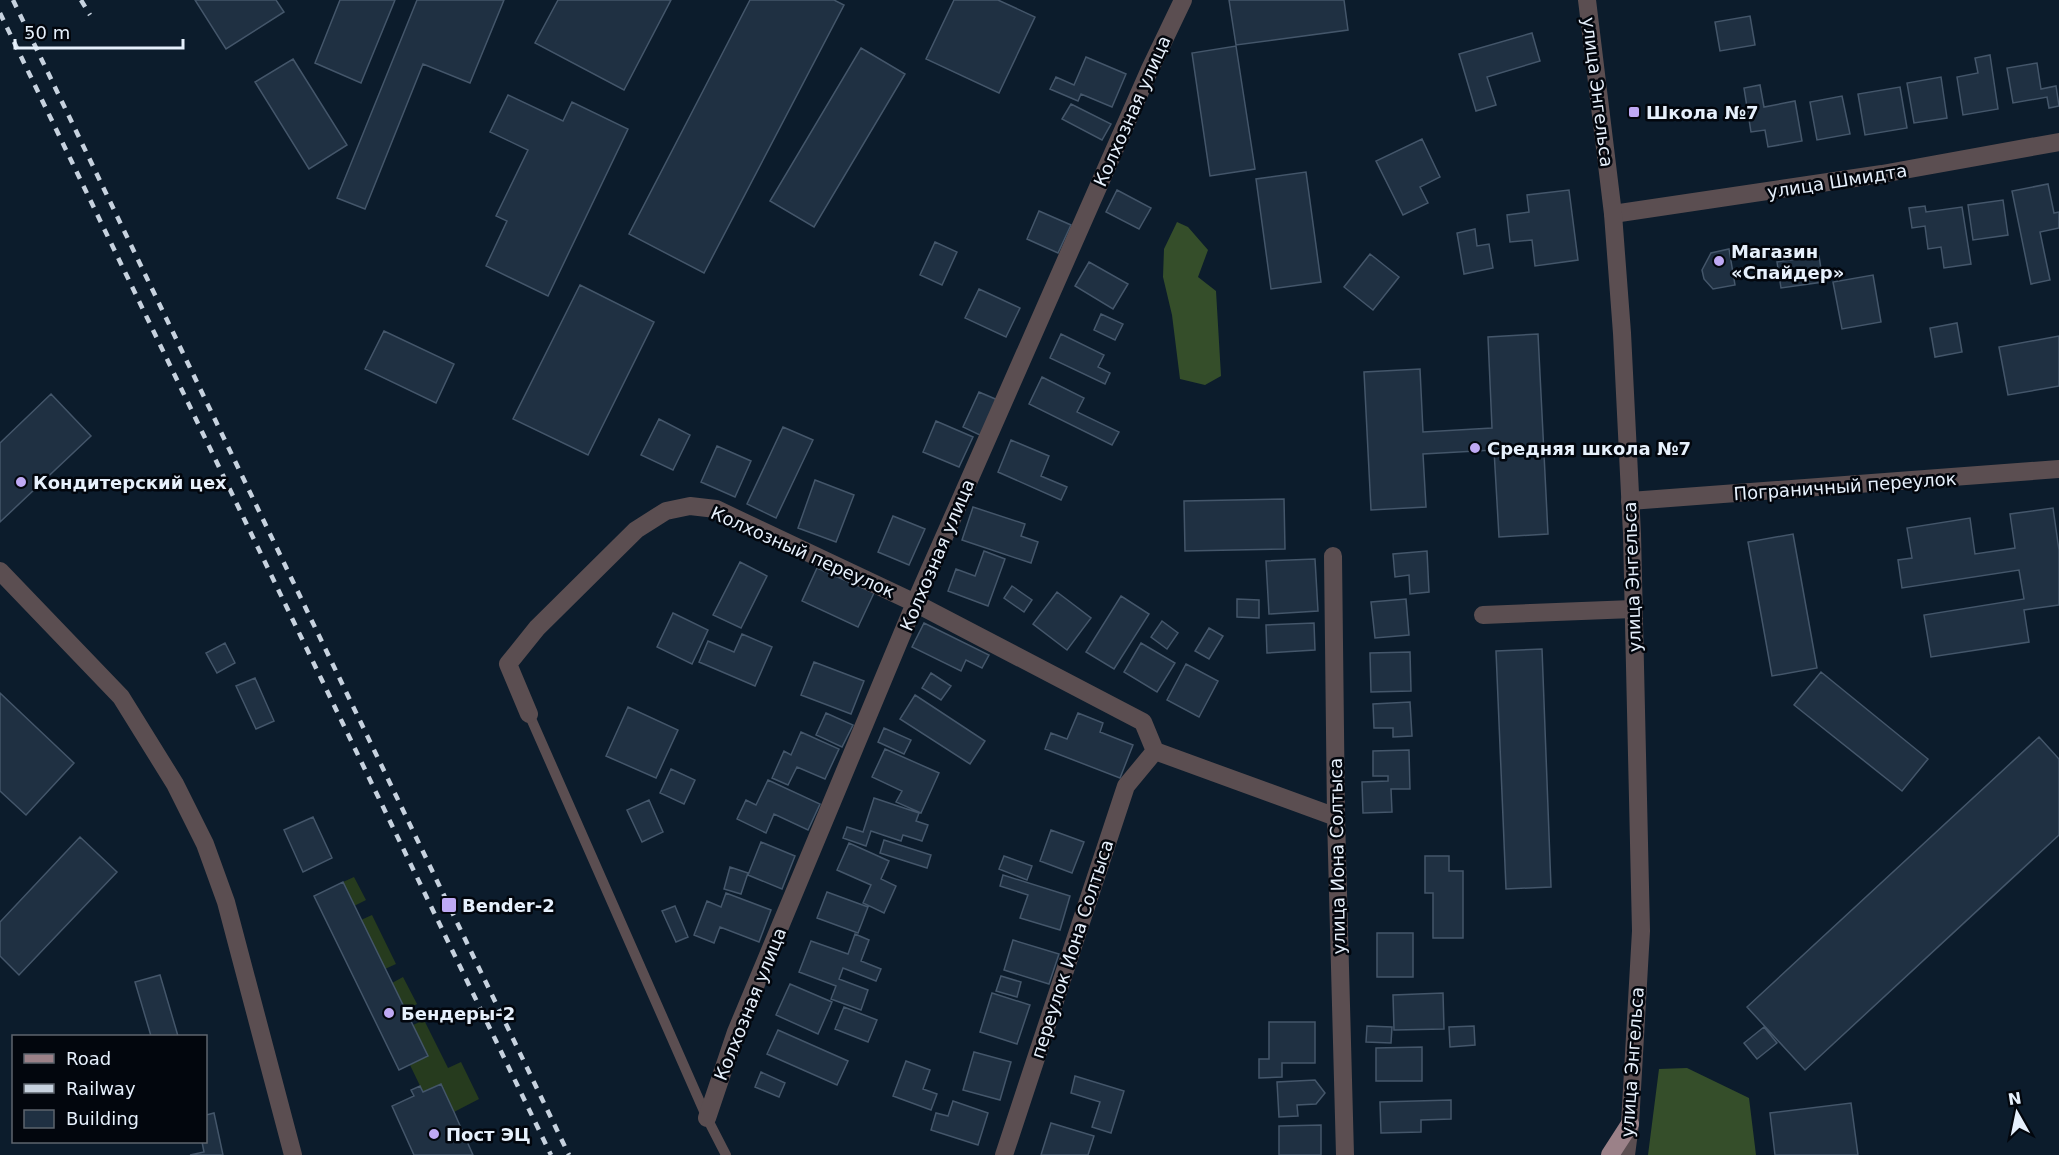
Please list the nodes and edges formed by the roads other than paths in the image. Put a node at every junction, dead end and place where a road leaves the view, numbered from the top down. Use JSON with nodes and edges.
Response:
{"nodes":[{"id":1,"x":1183,"y":0,"type":"edge"},
{"id":2,"x":1587,"y":0,"type":"edge"},
{"id":3,"x":2059,"y":142,"type":"edge"},
{"id":4,"x":1613,"y":214,"type":"junction"},
{"id":5,"x":2059,"y":469,"type":"edge"},
{"id":6,"x":1630,"y":501,"type":"junction"},
{"id":7,"x":1333,"y":556,"type":"dead end"},
{"id":8,"x":0,"y":571,"type":"edge"},
{"id":9,"x":915,"y":603,"type":"junction"},
{"id":10,"x":1633,"y":609,"type":"junction"},
{"id":11,"x":1483,"y":615,"type":"dead end"},
{"id":12,"x":529,"y":714,"type":"joint"},
{"id":13,"x":1155,"y":751,"type":"junction"},
{"id":14,"x":1336,"y":817,"type":"junction"},
{"id":15,"x":707,"y":1118,"type":"junction"},
{"id":16,"x":1630,"y":1124,"type":"junction"},
{"id":17,"x":293,"y":1155,"type":"edge"},
{"id":18,"x":726,"y":1155,"type":"edge"},
{"id":19,"x":1004,"y":1155,"type":"edge"},
{"id":20,"x":1346,"y":1155,"type":"edge"},
{"id":21,"x":1610,"y":1155,"type":"edge"},
{"id":22,"x":1626,"y":1155,"type":"edge"}],
"edges":[{"from":1,"to":9,"type":"street","name":"Колхозная улица"},
{"from":2,"to":4,"type":"street","name":"улица Энгельса"},
{"from":3,"to":4,"type":"street","name":"улица Шмидта"},
{"from":4,"to":6,"type":"street","name":"улица Энгельса"},
{"from":5,"to":6,"type":"street","name":"Пограничный переулок"},
{"from":6,"to":10,"type":"street","name":"улица Энгельса"},
{"from":7,"to":14,"type":"street","name":"улица Иона Солтыса"},
{"from":8,"to":17,"type":"street"},
{"from":9,"to":12,"type":"street","name":"Колхозный переулок"},
{"from":9,"to":13,"type":"street","name":"Колхозный переулок"},
{"from":9,"to":15,"type":"street","name":"Колхозная улица"},
{"from":10,"to":11,"type":"street"},
{"from":10,"to":16,"type":"street","name":"улица Энгельса"},
{"from":12,"to":15,"type":"lane"},
{"from":13,"to":14,"type":"street"},
{"from":13,"to":19,"type":"street","name":"переулок Иона Солтыса"},
{"from":14,"to":20,"type":"street","name":"улица Иона Солтыса"},
{"from":15,"to":18,"type":"lane"},
{"from":16,"to":21,"type":"main road"},
{"from":16,"to":22,"type":"street","name":"улица Энгельса"}]}
